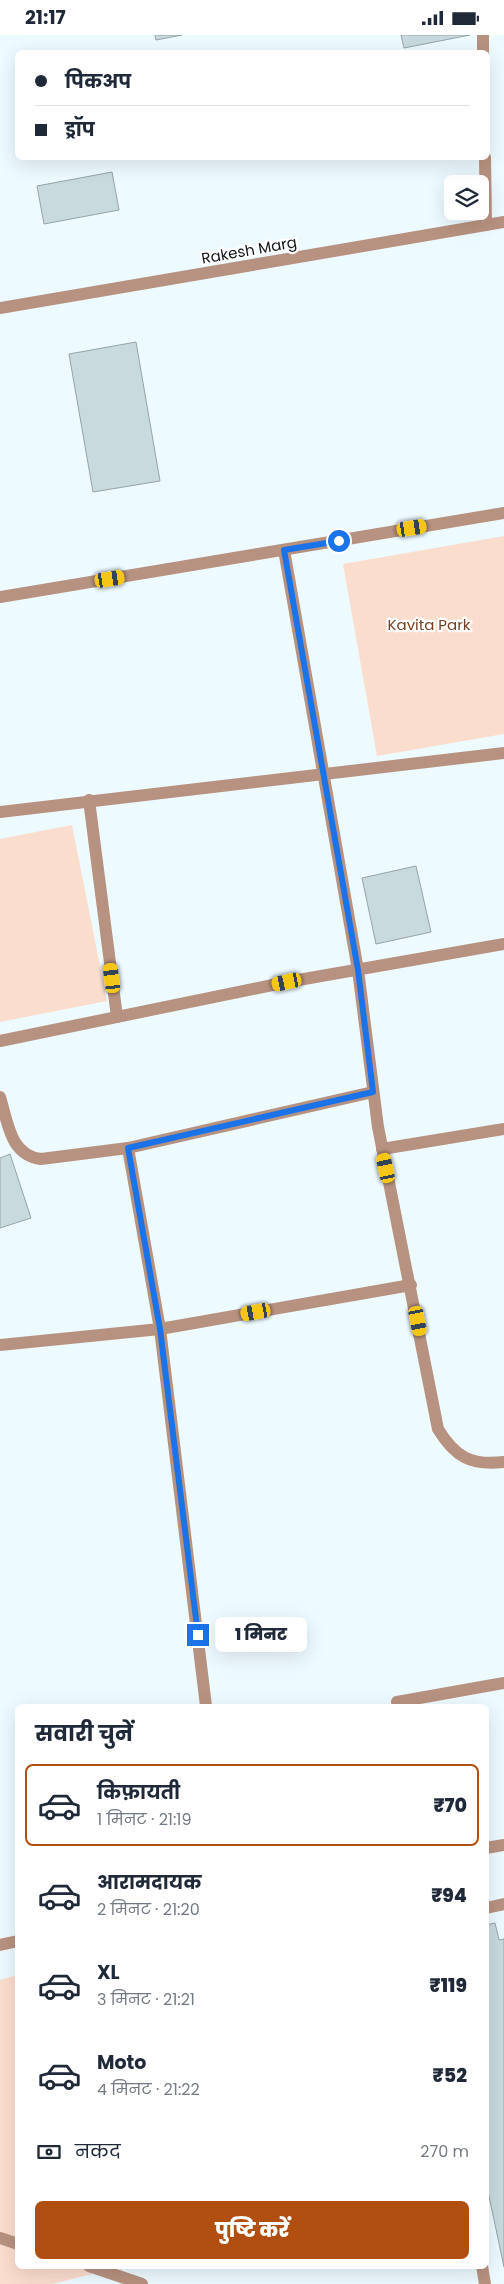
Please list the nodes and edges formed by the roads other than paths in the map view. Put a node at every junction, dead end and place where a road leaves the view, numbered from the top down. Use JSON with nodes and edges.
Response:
{"nodes":[{"id":1,"x":483,"y":35,"type":"edge"},
{"id":2,"x":483,"y":50,"type":"edge"},
{"id":3,"x":485,"y":160,"type":"edge"},
{"id":4,"x":504,"y":222,"type":"edge"},
{"id":5,"x":486,"y":225,"type":"junction"},
{"id":6,"x":0,"y":308,"type":"edge"},
{"id":7,"x":504,"y":513,"type":"edge"},
{"id":8,"x":284,"y":550,"type":"junction"},
{"id":9,"x":0,"y":597,"type":"edge"},
{"id":10,"x":504,"y":753,"type":"edge"},
{"id":11,"x":323,"y":773,"type":"junction"},
{"id":12,"x":89,"y":800,"type":"junction"},
{"id":13,"x":0,"y":812,"type":"edge"},
{"id":14,"x":504,"y":944,"type":"edge"},
{"id":15,"x":358,"y":970,"type":"junction"},
{"id":16,"x":117,"y":1017,"type":"junction"},
{"id":17,"x":0,"y":1041,"type":"edge"},
{"id":18,"x":373,"y":1092,"type":"junction"},
{"id":19,"x":0,"y":1097,"type":"edge"},
{"id":20,"x":504,"y":1129,"type":"edge"},
{"id":21,"x":128,"y":1148,"type":"junction"},
{"id":22,"x":382,"y":1149,"type":"junction"},
{"id":23,"x":410,"y":1285,"type":"junction"},
{"id":24,"x":160,"y":1329,"type":"junction"},
{"id":25,"x":0,"y":1345,"type":"edge"},
{"id":26,"x":504,"y":1461,"type":"edge"},
{"id":27,"x":504,"y":1683,"type":"edge"},
{"id":28,"x":397,"y":1702,"type":"dead end"},
{"id":29,"x":206,"y":1704,"type":"edge"},
{"id":30,"x":504,"y":1845,"type":"edge"},
{"id":31,"x":489,"y":1848,"type":"edge"},
{"id":32,"x":504,"y":1904,"type":"edge"},
{"id":33,"x":489,"y":1907,"type":"edge"},
{"id":34,"x":15,"y":1942,"type":"edge"},
{"id":35,"x":0,"y":1945,"type":"edge"},
{"id":36,"x":0,"y":2238,"type":"edge"},
{"id":37,"x":15,"y":2243,"type":"edge"},
{"id":38,"x":99,"y":2269,"type":"edge"},
{"id":39,"x":482,"y":2269,"type":"edge"},
{"id":40,"x":142,"y":2284,"type":"edge"},
{"id":41,"x":484,"y":2284,"type":"edge"}],
"edges":[{"from":1,"to":2,"type":"street"},
{"from":3,"to":5,"type":"street"},
{"from":4,"to":5,"type":"street","name":"Rakesh Marg"},
{"from":5,"to":6,"type":"street","name":"Rakesh Marg"},
{"from":7,"to":8,"type":"street"},
{"from":8,"to":9,"type":"street"},
{"from":8,"to":11,"type":"street"},
{"from":10,"to":11,"type":"street"},
{"from":11,"to":12,"type":"street"},
{"from":11,"to":15,"type":"street"},
{"from":12,"to":13,"type":"street"},
{"from":12,"to":16,"type":"street"},
{"from":14,"to":15,"type":"street"},
{"from":15,"to":16,"type":"street"},
{"from":15,"to":18,"type":"street"},
{"from":16,"to":17,"type":"street"},
{"from":18,"to":21,"type":"street"},
{"from":18,"to":22,"type":"street"},
{"from":19,"to":21,"type":"street"},
{"from":20,"to":22,"type":"street"},
{"from":21,"to":24,"type":"street"},
{"from":22,"to":23,"type":"street"},
{"from":23,"to":24,"type":"street"},
{"from":23,"to":26,"type":"street"},
{"from":24,"to":25,"type":"street"},
{"from":24,"to":29,"type":"street"},
{"from":27,"to":28,"type":"street"},
{"from":30,"to":31,"type":"street"},
{"from":32,"to":33,"type":"street"},
{"from":34,"to":35,"type":"street"},
{"from":36,"to":37,"type":"street"},
{"from":38,"to":40,"type":"street"},
{"from":39,"to":41,"type":"street"}]}
